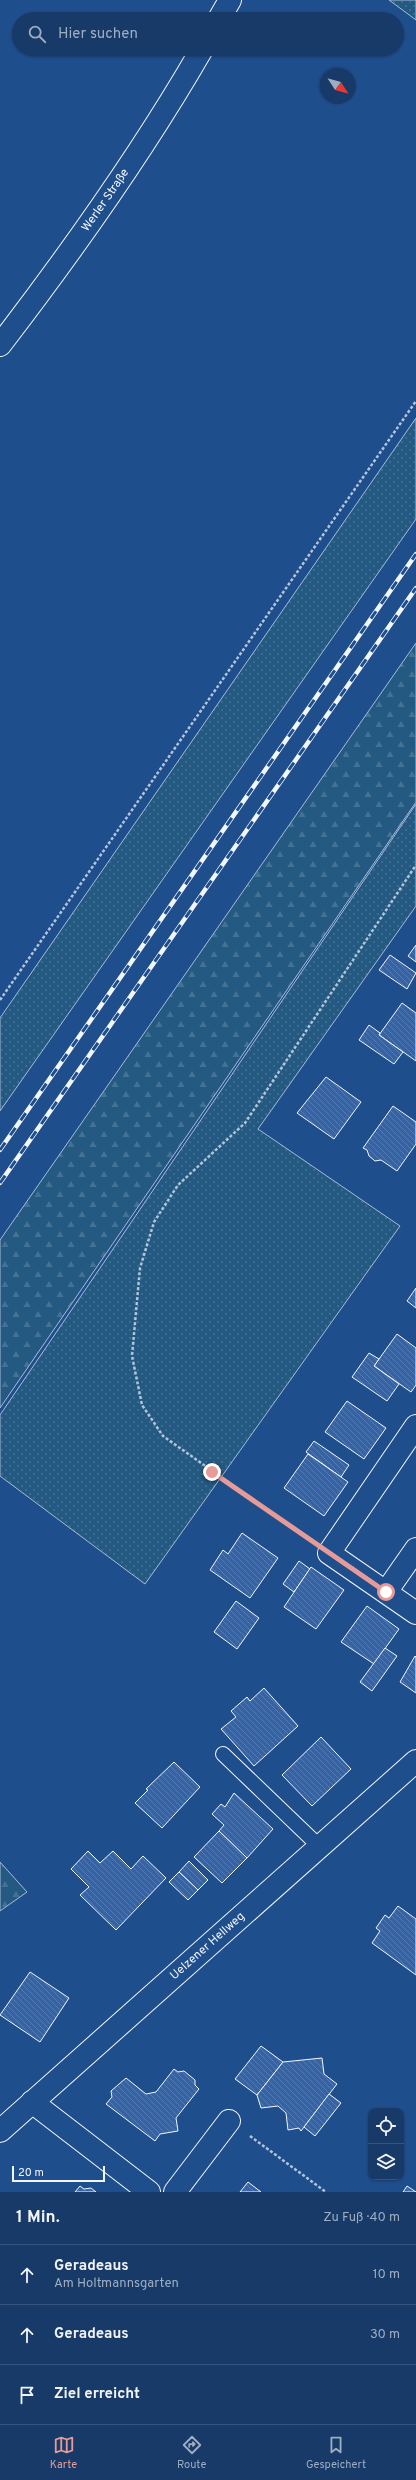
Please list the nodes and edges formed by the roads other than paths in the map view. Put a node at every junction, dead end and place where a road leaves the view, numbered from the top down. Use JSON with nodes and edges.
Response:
{"nodes":[{"id":1,"x":230,"y":0,"type":"edge"},
{"id":2,"x":223,"y":12,"type":"edge"},
{"id":3,"x":198,"y":56,"type":"edge"},
{"id":4,"x":0,"y":345,"type":"edge"},
{"id":5,"x":416,"y":1426,"type":"edge"},
{"id":6,"x":416,"y":1549,"type":"edge"},
{"id":7,"x":386,"y":1592,"type":"junction"},
{"id":8,"x":416,"y":1613,"type":"edge"},
{"id":9,"x":223,"y":1754,"type":"dead end"},
{"id":10,"x":416,"y":1761,"type":"edge"},
{"id":11,"x":320,"y":1847,"type":"junction"},
{"id":12,"x":32,"y":2102,"type":"junction"},
{"id":13,"x":229,"y":2121,"type":"road end"},
{"id":14,"x":0,"y":2131,"type":"edge"},
{"id":15,"x":149,"y":2192,"type":"edge"},
{"id":16,"x":175,"y":2192,"type":"edge"}],
"edges":[{"from":1,"to":2,"type":"street"},
{"from":3,"to":4,"type":"street","name":"Werler Straße"},
{"from":5,"to":7,"type":"street"},
{"from":6,"to":7,"type":"street"},
{"from":7,"to":8,"type":"street"},
{"from":9,"to":11,"type":"lane"},
{"from":10,"to":11,"type":"street","name":"Uelzener Hellweg"},
{"from":11,"to":12,"type":"street","name":"Uelzener Hellweg"},
{"from":12,"to":14,"type":"street","name":"Uelzener Hellweg"},
{"from":12,"to":15,"type":"street"},
{"from":13,"to":16,"type":"street"}]}
